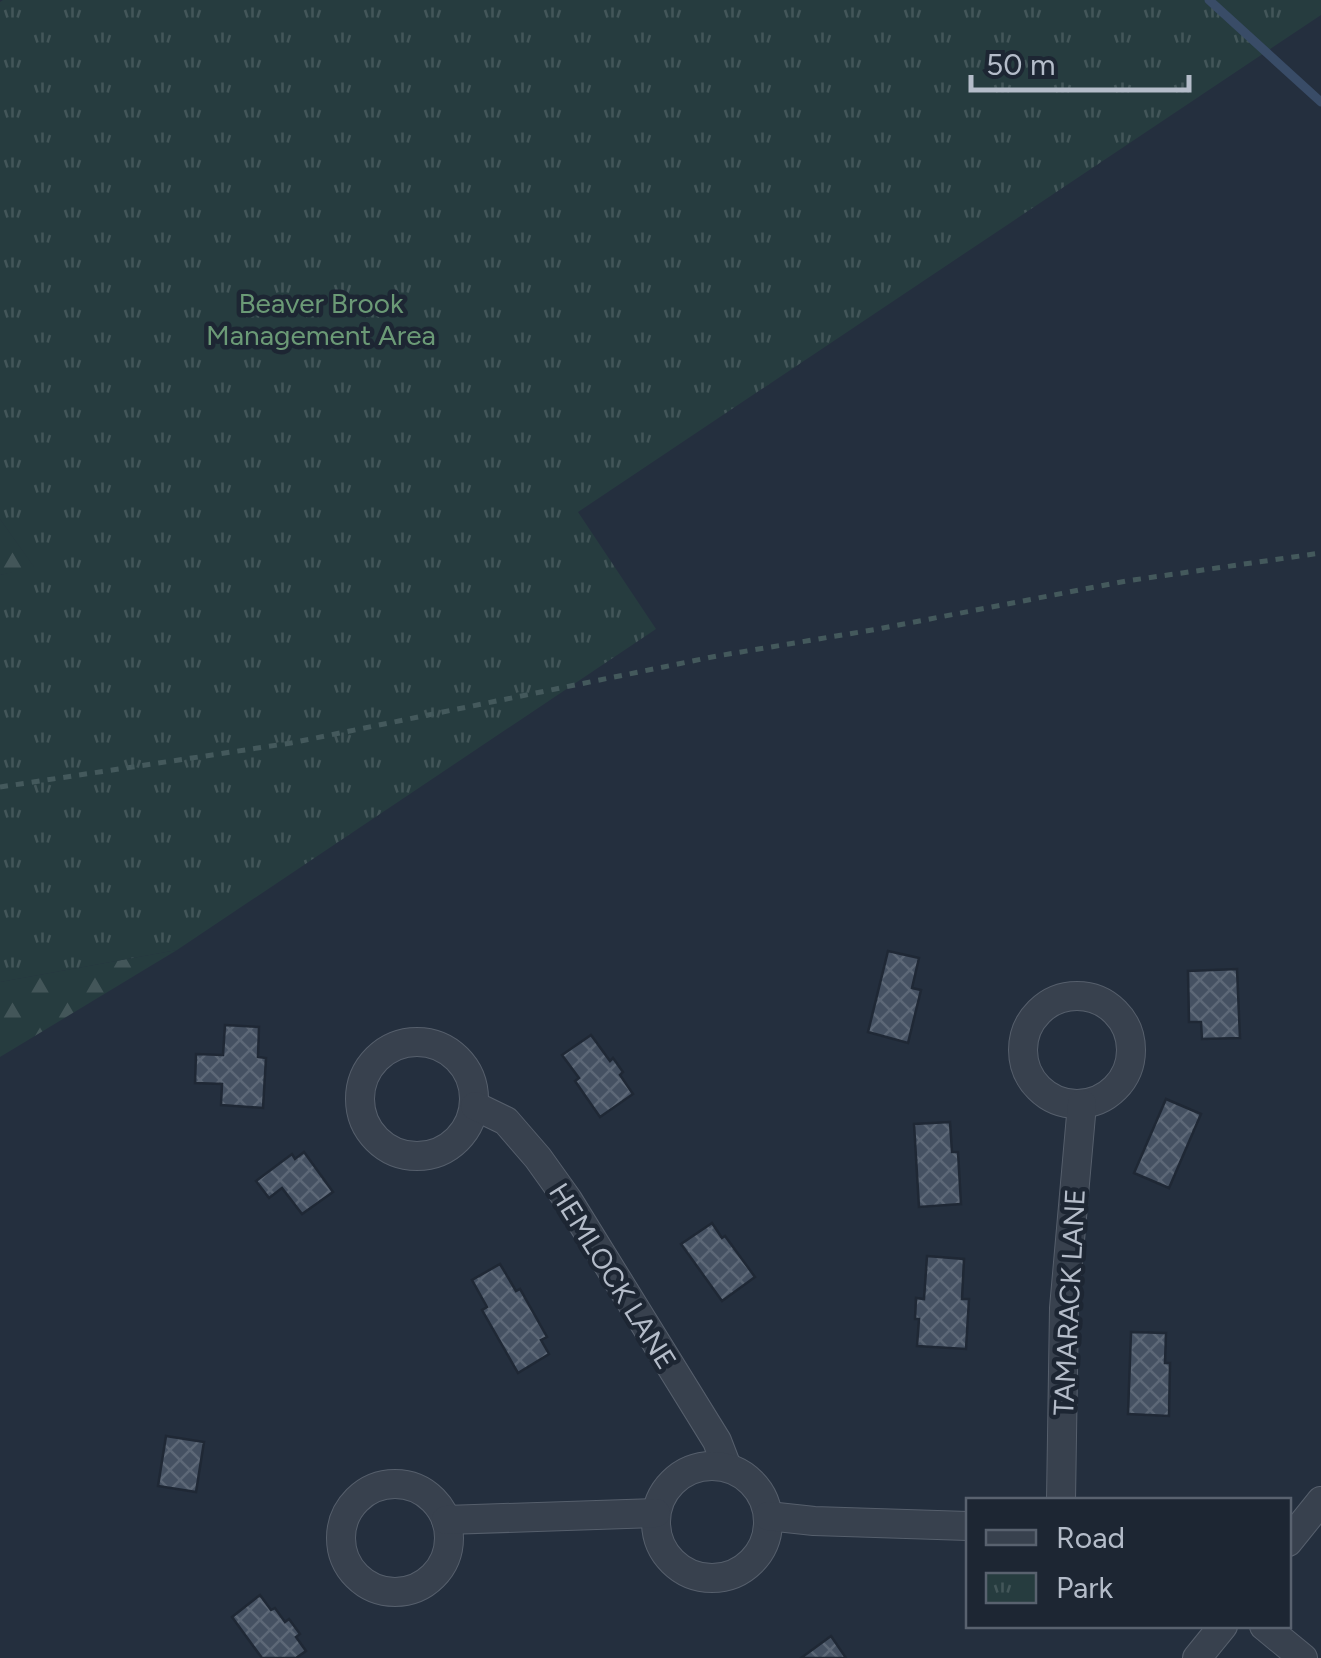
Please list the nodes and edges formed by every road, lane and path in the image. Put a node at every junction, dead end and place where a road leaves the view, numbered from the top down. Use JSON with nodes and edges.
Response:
{"nodes":[{"id":1,"x":1321,"y":552,"type":"edge"},
{"id":2,"x":0,"y":788,"type":"edge"},
{"id":3,"x":1082,"y":1104,"type":"dead end"},
{"id":4,"x":475,"y":1106,"type":"junction"},
{"id":5,"x":727,"y":1467,"type":"junction"},
{"id":6,"x":1061,"y":1498,"type":"edge"},
{"id":7,"x":1321,"y":1501,"type":"edge"},
{"id":8,"x":656,"y":1513,"type":"junction"},
{"id":9,"x":768,"y":1516,"type":"junction"},
{"id":10,"x":446,"y":1520,"type":"dead end"},
{"id":11,"x":966,"y":1526,"type":"edge"},
{"id":12,"x":1291,"y":1538,"type":"edge"},
{"id":13,"x":1221,"y":1628,"type":"edge"},
{"id":14,"x":1266,"y":1628,"type":"edge"},
{"id":15,"x":1197,"y":1658,"type":"edge"},
{"id":16,"x":1303,"y":1658,"type":"edge"}],
"edges":[{"from":1,"to":2,"type":"path"},
{"from":3,"to":6,"type":"street","name":"TAMARACK LANE"},
{"from":4,"to":4,"type":"street"},
{"from":4,"to":5,"type":"street","name":"HEMLOCK LANE"},
{"from":5,"to":8,"type":"street"},
{"from":5,"to":9,"type":"street"},
{"from":7,"to":12,"type":"street"},
{"from":8,"to":9,"type":"street"},
{"from":8,"to":10,"type":"street"},
{"from":9,"to":11,"type":"street"},
{"from":13,"to":15,"type":"street"},
{"from":14,"to":16,"type":"street"}]}
